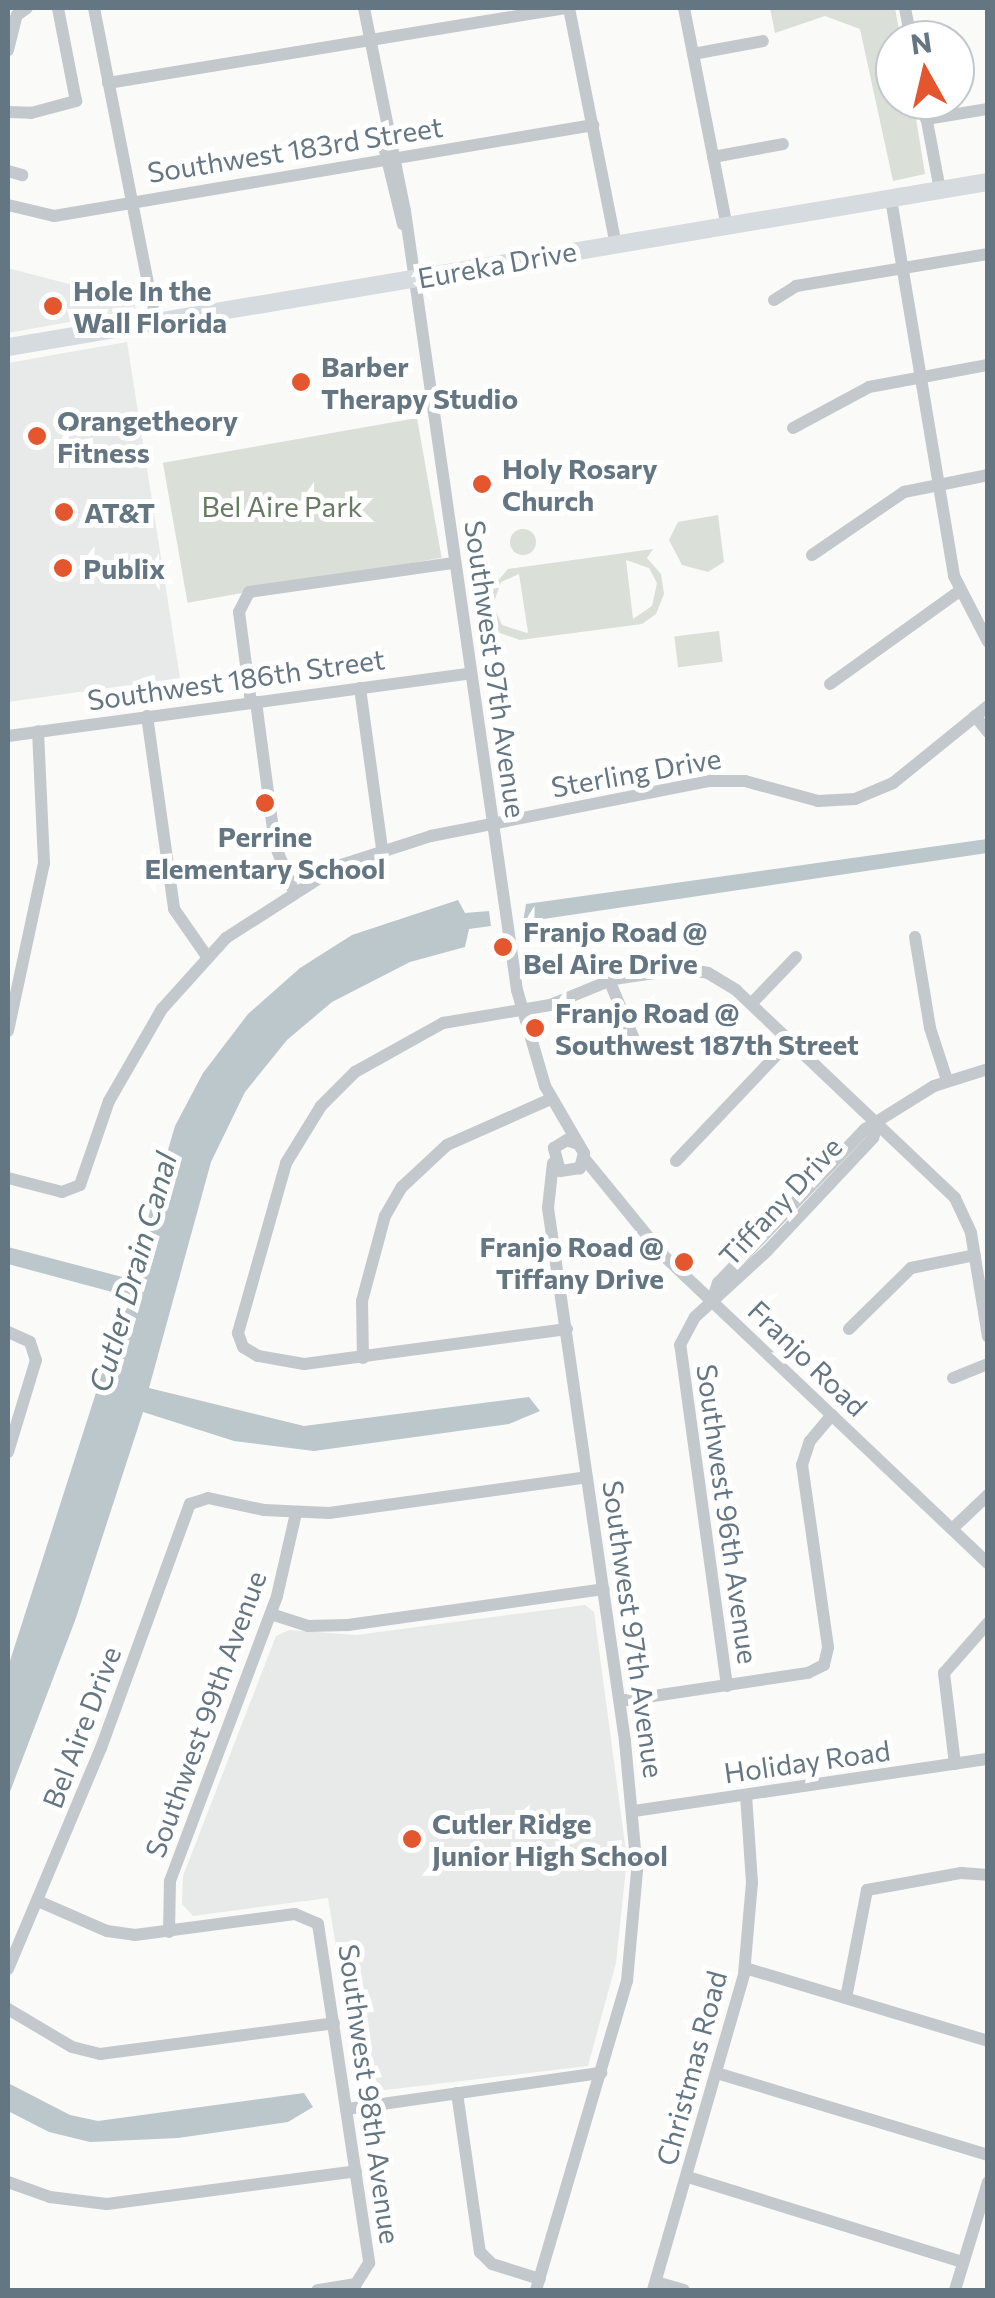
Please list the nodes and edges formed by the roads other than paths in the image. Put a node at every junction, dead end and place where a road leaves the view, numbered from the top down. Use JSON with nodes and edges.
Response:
{"nodes":[{"id":1,"x":26,"y":8,"type":"edge"},
{"id":2,"x":58,"y":8,"type":"edge"},
{"id":3,"x":94,"y":8,"type":"edge"},
{"id":4,"x":355,"y":8,"type":"edge"},
{"id":5,"x":364,"y":8,"type":"edge"},
{"id":6,"x":566,"y":8,"type":"edge"},
{"id":7,"x":684,"y":8,"type":"edge"},
{"id":8,"x":366,"y":39,"type":"junction"},
{"id":9,"x":763,"y":41,"type":"dead end"},
{"id":10,"x":8,"y":50,"type":"edge"},
{"id":11,"x":693,"y":54,"type":"junction"},
{"id":12,"x":108,"y":82,"type":"junction"},
{"id":13,"x":8,"y":112,"type":"edge"},
{"id":14,"x":926,"y":120,"type":"edge"},
{"id":15,"x":592,"y":126,"type":"junction"},
{"id":16,"x":783,"y":144,"type":"dead end"},
{"id":17,"x":713,"y":157,"type":"junction"},
{"id":18,"x":390,"y":158,"type":"junction"},
{"id":19,"x":8,"y":171,"type":"edge"},
{"id":20,"x":22,"y":175,"type":"dead end"},
{"id":21,"x":988,"y":182,"type":"edge"},
{"id":22,"x":940,"y":190,"type":"junction"},
{"id":23,"x":891,"y":198,"type":"junction"},
{"id":24,"x":132,"y":201,"type":"junction"},
{"id":25,"x":8,"y":205,"type":"edge"},
{"id":26,"x":727,"y":227,"type":"junction"},
{"id":27,"x":616,"y":244,"type":"junction"},
{"id":28,"x":988,"y":254,"type":"edge"},
{"id":29,"x":904,"y":268,"type":"junction"},
{"id":30,"x":414,"y":278,"type":"junction"},
{"id":31,"x":774,"y":300,"type":"dead end"},
{"id":32,"x":155,"y":320,"type":"junction"},
{"id":33,"x":8,"y":348,"type":"edge"},
{"id":34,"x":988,"y":365,"type":"edge"},
{"id":35,"x":922,"y":376,"type":"junction"},
{"id":36,"x":793,"y":428,"type":"dead end"},
{"id":37,"x":988,"y":475,"type":"edge"},
{"id":38,"x":941,"y":483,"type":"junction"},
{"id":39,"x":812,"y":555,"type":"dead end"},
{"id":40,"x":454,"y":563,"type":"junction"},
{"id":41,"x":958,"y":592,"type":"junction"},
{"id":42,"x":988,"y":642,"type":"edge"},
{"id":43,"x":471,"y":673,"type":"junction"},
{"id":44,"x":830,"y":684,"type":"dead end"},
{"id":45,"x":360,"y":688,"type":"junction"},
{"id":46,"x":254,"y":702,"type":"junction"},
{"id":47,"x":988,"y":706,"type":"edge"},
{"id":48,"x":147,"y":716,"type":"junction"},
{"id":49,"x":975,"y":716,"type":"junction"},
{"id":50,"x":38,"y":731,"type":"junction"},
{"id":51,"x":988,"y":732,"type":"edge"},
{"id":52,"x":8,"y":736,"type":"edge"},
{"id":53,"x":493,"y":824,"type":"junction"},
{"id":54,"x":382,"y":848,"type":"junction"},
{"id":55,"x":293,"y":890,"type":"junction"},
{"id":56,"x":915,"y":937,"type":"dead end"},
{"id":57,"x":206,"y":955,"type":"junction"},
{"id":58,"x":796,"y":957,"type":"dead end"},
{"id":59,"x":609,"y":980,"type":"junction"},
{"id":60,"x":751,"y":1004,"type":"junction"},
{"id":61,"x":521,"y":1010,"type":"junction"},
{"id":62,"x":8,"y":1031,"type":"edge"},
{"id":63,"x":634,"y":1039,"type":"dead end"},
{"id":64,"x":790,"y":1041,"type":"junction"},
{"id":65,"x":988,"y":1068,"type":"edge"},
{"id":66,"x":947,"y":1080,"type":"junction"},
{"id":67,"x":551,"y":1099,"type":"junction"},
{"id":68,"x":559,"y":1117,"type":"junction"},
{"id":69,"x":878,"y":1124,"type":"junction"},
{"id":70,"x":558,"y":1144,"type":"junction"},
{"id":71,"x":578,"y":1144,"type":"junction"},
{"id":72,"x":584,"y":1158,"type":"junction"},
{"id":73,"x":676,"y":1162,"type":"dead end"},
{"id":74,"x":553,"y":1163,"type":"junction"},
{"id":75,"x":570,"y":1172,"type":"junction"},
{"id":76,"x":8,"y":1178,"type":"edge"},
{"id":77,"x":600,"y":1184,"type":"junction"},
{"id":78,"x":549,"y":1192,"type":"junction"},
{"id":79,"x":975,"y":1255,"type":"junction"},
{"id":80,"x":712,"y":1300,"type":"junction"},
{"id":81,"x":567,"y":1328,"type":"junction"},
{"id":82,"x":849,"y":1329,"type":"dead end"},
{"id":83,"x":8,"y":1332,"type":"edge"},
{"id":84,"x":988,"y":1337,"type":"edge"},
{"id":85,"x":363,"y":1358,"type":"junction"},
{"id":86,"x":988,"y":1364,"type":"edge"},
{"id":87,"x":953,"y":1378,"type":"dead end"},
{"id":88,"x":832,"y":1415,"type":"junction"},
{"id":89,"x":8,"y":1452,"type":"edge"},
{"id":90,"x":587,"y":1477,"type":"junction"},
{"id":91,"x":988,"y":1495,"type":"edge"},
{"id":92,"x":296,"y":1512,"type":"junction"},
{"id":93,"x":952,"y":1529,"type":"junction"},
{"id":94,"x":988,"y":1563,"type":"edge"},
{"id":95,"x":603,"y":1589,"type":"junction"},
{"id":96,"x":270,"y":1614,"type":"junction"},
{"id":97,"x":988,"y":1623,"type":"edge"},
{"id":98,"x":727,"y":1686,"type":"junction"},
{"id":99,"x":620,"y":1701,"type":"junction"},
{"id":100,"x":988,"y":1759,"type":"edge"},
{"id":101,"x":955,"y":1764,"type":"junction"},
{"id":102,"x":746,"y":1794,"type":"junction"},
{"id":103,"x":634,"y":1812,"type":"junction"},
{"id":104,"x":988,"y":1875,"type":"edge"},
{"id":105,"x":38,"y":1901,"type":"junction"},
{"id":106,"x":169,"y":1932,"type":"junction"},
{"id":107,"x":744,"y":1968,"type":"junction"},
{"id":108,"x":8,"y":1969,"type":"edge"},
{"id":109,"x":846,"y":1998,"type":"junction"},
{"id":110,"x":8,"y":2009,"type":"edge"},
{"id":111,"x":334,"y":2023,"type":"junction"},
{"id":112,"x":988,"y":2041,"type":"edge"},
{"id":113,"x":602,"y":2073,"type":"junction"},
{"id":114,"x":720,"y":2074,"type":"junction"},
{"id":115,"x":457,"y":2092,"type":"junction"},
{"id":116,"x":347,"y":2109,"type":"junction"},
{"id":117,"x":988,"y":2155,"type":"edge"},
{"id":118,"x":356,"y":2170,"type":"junction"},
{"id":119,"x":688,"y":2177,"type":"junction"},
{"id":120,"x":8,"y":2182,"type":"edge"},
{"id":121,"x":988,"y":2182,"type":"edge"},
{"id":122,"x":963,"y":2262,"type":"junction"},
{"id":123,"x":538,"y":2285,"type":"edge"},
{"id":124,"x":654,"y":2286,"type":"edge"},
{"id":125,"x":317,"y":2290,"type":"edge"},
{"id":126,"x":684,"y":2290,"type":"edge"},
{"id":127,"x":954,"y":2290,"type":"edge"}],
"edges":[{"from":1,"to":10,"type":"street"},
{"from":2,"to":13,"type":"street"},
{"from":3,"to":12,"type":"street"},
{"from":4,"to":8,"type":"street","name":"Southwest 97th Avenue"},
{"from":5,"to":8,"type":"street","name":"Southwest 97th Avenue"},
{"from":6,"to":8,"type":"street"},
{"from":6,"to":15,"type":"street"},
{"from":7,"to":11,"type":"street"},
{"from":8,"to":12,"type":"street"},
{"from":8,"to":18,"type":"street","name":"Southwest 97th Avenue"},
{"from":9,"to":11,"type":"street"},
{"from":11,"to":17,"type":"street"},
{"from":12,"to":24,"type":"street"},
{"from":14,"to":22,"type":"street"},
{"from":15,"to":18,"type":"street","name":"Southwest 183rd Street"},
{"from":15,"to":27,"type":"street"},
{"from":16,"to":17,"type":"street"},
{"from":17,"to":26,"type":"street"},
{"from":18,"to":24,"type":"street","name":"Southwest 183rd Street"},
{"from":18,"to":30,"type":"street","name":"Southwest 97th Avenue"},
{"from":19,"to":20,"type":"street"},
{"from":21,"to":22,"type":"main road","name":"Eureka Drive"},
{"from":22,"to":23,"type":"main road","name":"Eureka Drive"},
{"from":23,"to":26,"type":"main road","name":"Eureka Drive"},
{"from":23,"to":29,"type":"street"},
{"from":24,"to":25,"type":"street","name":"Southwest 183rd Street"},
{"from":24,"to":32,"type":"street"},
{"from":26,"to":27,"type":"main road","name":"Eureka Drive"},
{"from":27,"to":30,"type":"main road","name":"Eureka Drive"},
{"from":28,"to":29,"type":"street"},
{"from":29,"to":31,"type":"street"},
{"from":29,"to":35,"type":"street"},
{"from":30,"to":32,"type":"main road","name":"Eureka Drive"},
{"from":30,"to":40,"type":"street","name":"Southwest 97th Avenue"},
{"from":32,"to":33,"type":"main road","name":"Eureka Drive"},
{"from":34,"to":35,"type":"street"},
{"from":35,"to":36,"type":"street"},
{"from":35,"to":38,"type":"street"},
{"from":37,"to":38,"type":"street"},
{"from":38,"to":39,"type":"street"},
{"from":38,"to":41,"type":"street"},
{"from":40,"to":43,"type":"street","name":"Southwest 97th Avenue"},
{"from":40,"to":46,"type":"street"},
{"from":41,"to":42,"type":"street"},
{"from":41,"to":44,"type":"street"},
{"from":43,"to":45,"type":"street","name":"Southwest 186th Street"},
{"from":43,"to":53,"type":"street","name":"Southwest 97th Avenue"},
{"from":45,"to":46,"type":"street","name":"Southwest 186th Street"},
{"from":45,"to":54,"type":"street"},
{"from":46,"to":48,"type":"street","name":"Southwest 186th Street"},
{"from":46,"to":55,"type":"street"},
{"from":47,"to":49,"type":"street","name":"Sterling Drive"},
{"from":48,"to":50,"type":"street","name":"Southwest 186th Street"},
{"from":48,"to":57,"type":"street"},
{"from":49,"to":51,"type":"street"},
{"from":49,"to":53,"type":"street","name":"Sterling Drive"},
{"from":50,"to":52,"type":"street","name":"Southwest 186th Street"},
{"from":50,"to":62,"type":"street"},
{"from":53,"to":54,"type":"street","name":"Sterling Drive"},
{"from":53,"to":61,"type":"street","name":"Southwest 97th Avenue"},
{"from":54,"to":55,"type":"street","name":"Sterling Drive"},
{"from":55,"to":57,"type":"street","name":"Sterling Drive"},
{"from":56,"to":66,"type":"street"},
{"from":57,"to":76,"type":"street","name":"Sterling Drive"},
{"from":58,"to":60,"type":"street"},
{"from":59,"to":60,"type":"street"},
{"from":59,"to":61,"type":"street"},
{"from":59,"to":63,"type":"street"},
{"from":60,"to":64,"type":"street"},
{"from":61,"to":67,"type":"street","name":"Southwest 97th Avenue"},
{"from":61,"to":85,"type":"street"},
{"from":64,"to":69,"type":"street"},
{"from":64,"to":73,"type":"street"},
{"from":65,"to":66,"type":"street","name":"Tiffany Drive"},
{"from":66,"to":69,"type":"street","name":"Tiffany Drive"},
{"from":67,"to":68,"type":"street","name":"Southwest 97th Avenue"},
{"from":67,"to":85,"type":"street"},
{"from":68,"to":70,"type":"street","name":"Southwest 97th Avenue"},
{"from":68,"to":71,"type":"street","name":"Southwest 97th Avenue"},
{"from":69,"to":79,"type":"street"},
{"from":69,"to":80,"type":"street","name":"Tiffany Drive"},
{"from":70,"to":71,"type":"street"},
{"from":70,"to":74,"type":"street"},
{"from":71,"to":72,"type":"street"},
{"from":72,"to":75,"type":"street"},
{"from":72,"to":77,"type":"street","name":"Franjo Road"},
{"from":74,"to":75,"type":"street"},
{"from":74,"to":78,"type":"street","name":"Southwest 97th Avenue"},
{"from":75,"to":77,"type":"street","name":"Franjo Road"},
{"from":75,"to":78,"type":"street"},
{"from":77,"to":80,"type":"street","name":"Franjo Road"},
{"from":78,"to":81,"type":"street","name":"Southwest 97th Avenue"},
{"from":79,"to":82,"type":"street"},
{"from":79,"to":84,"type":"street"},
{"from":80,"to":88,"type":"street","name":"Franjo Road"},
{"from":80,"to":98,"type":"street","name":"Southwest 96th Avenue"},
{"from":81,"to":85,"type":"street"},
{"from":81,"to":90,"type":"street","name":"Southwest 97th Avenue"},
{"from":83,"to":89,"type":"street"},
{"from":86,"to":87,"type":"street"},
{"from":88,"to":93,"type":"street","name":"Franjo Road"},
{"from":88,"to":98,"type":"street"},
{"from":90,"to":92,"type":"street"},
{"from":90,"to":95,"type":"street","name":"Southwest 97th Avenue"},
{"from":91,"to":93,"type":"street"},
{"from":92,"to":96,"type":"street","name":"Southwest 99th Avenue"},
{"from":92,"to":105,"type":"street","name":"Bel Aire Drive"},
{"from":93,"to":94,"type":"street","name":"Franjo Road"},
{"from":95,"to":96,"type":"street"},
{"from":95,"to":99,"type":"street","name":"Southwest 97th Avenue"},
{"from":96,"to":106,"type":"street","name":"Southwest 99th Avenue"},
{"from":97,"to":101,"type":"street"},
{"from":98,"to":99,"type":"street"},
{"from":99,"to":103,"type":"street","name":"Southwest 97th Avenue"},
{"from":100,"to":101,"type":"street","name":"Holiday Road"},
{"from":101,"to":102,"type":"street","name":"Holiday Road"},
{"from":102,"to":103,"type":"street","name":"Holiday Road"},
{"from":102,"to":107,"type":"street","name":"Christmas Road"},
{"from":103,"to":113,"type":"street","name":"Southwest 97th Avenue"},
{"from":104,"to":109,"type":"street"},
{"from":105,"to":106,"type":"street"},
{"from":105,"to":108,"type":"street","name":"Bel Aire Drive"},
{"from":106,"to":111,"type":"street","name":"Southwest 98th Avenue"},
{"from":107,"to":109,"type":"street"},
{"from":107,"to":114,"type":"street","name":"Christmas Road"},
{"from":109,"to":112,"type":"street"},
{"from":110,"to":111,"type":"street"},
{"from":111,"to":116,"type":"street","name":"Southwest 98th Avenue"},
{"from":113,"to":115,"type":"street"},
{"from":113,"to":123,"type":"street","name":"Southwest 97th Avenue"},
{"from":114,"to":117,"type":"street"},
{"from":114,"to":119,"type":"street","name":"Christmas Road"},
{"from":115,"to":116,"type":"street"},
{"from":115,"to":123,"type":"street"},
{"from":116,"to":118,"type":"street","name":"Southwest 98th Avenue"},
{"from":118,"to":120,"type":"street"},
{"from":118,"to":125,"type":"street","name":"Southwest 98th Avenue"},
{"from":119,"to":122,"type":"street"},
{"from":119,"to":124,"type":"street","name":"Christmas Road"},
{"from":121,"to":122,"type":"street"},
{"from":122,"to":127,"type":"street"},
{"from":124,"to":126,"type":"street"}]}
